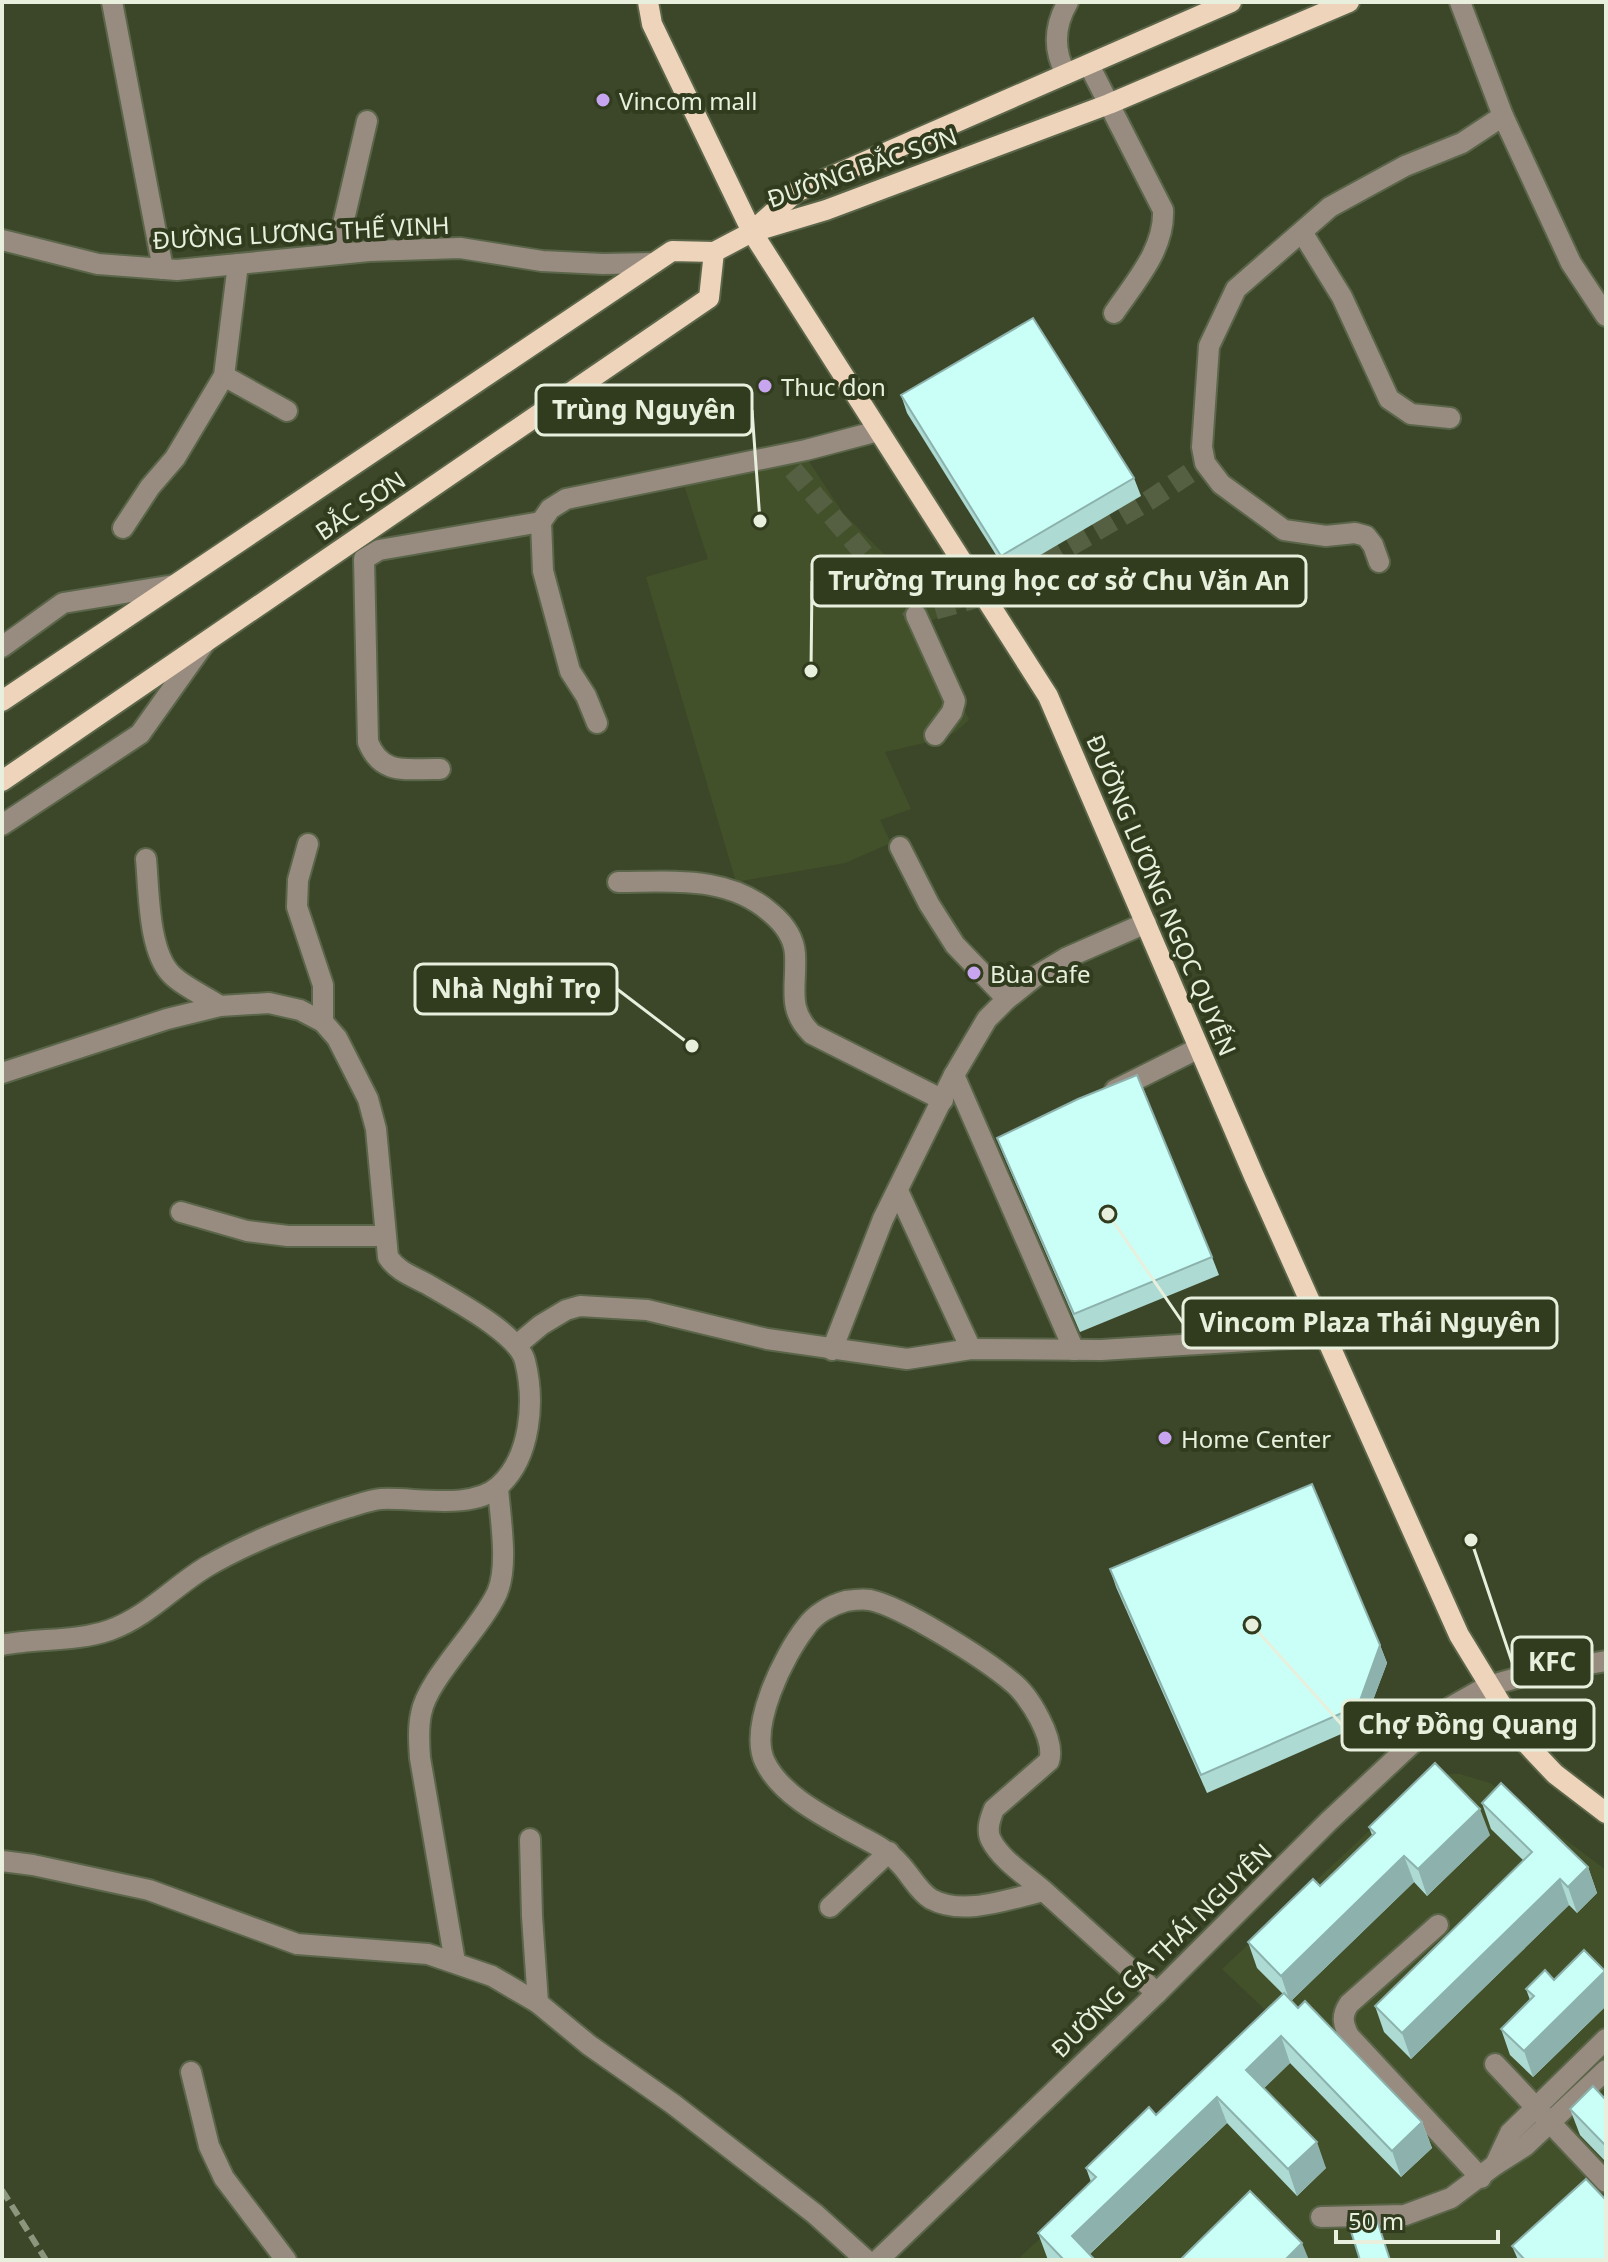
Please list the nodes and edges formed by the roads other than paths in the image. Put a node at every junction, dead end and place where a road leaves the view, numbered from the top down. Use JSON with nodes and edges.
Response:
{"nodes":[{"id":1,"x":112,"y":2,"type":"edge"},
{"id":2,"x":648,"y":2,"type":"edge"},
{"id":3,"x":1068,"y":2,"type":"edge"},
{"id":4,"x":1231,"y":2,"type":"edge"},
{"id":5,"x":1349,"y":2,"type":"edge"},
{"id":6,"x":1460,"y":2,"type":"edge"},
{"id":7,"x":1089,"y":65,"type":"junction"},
{"id":8,"x":1066,"y":74,"type":"junction"},
{"id":9,"x":1109,"y":104,"type":"junction"},
{"id":10,"x":1503,"y":116,"type":"junction"},
{"id":11,"x":367,"y":121,"type":"dead end"},
{"id":12,"x":752,"y":232,"type":"junction"},
{"id":13,"x":1302,"y":232,"type":"junction"},
{"id":14,"x":2,"y":240,"type":"edge"},
{"id":15,"x":714,"y":252,"type":"junction"},
{"id":16,"x":336,"y":254,"type":"junction"},
{"id":17,"x":654,"y":263,"type":"junction"},
{"id":18,"x":238,"y":264,"type":"junction"},
{"id":19,"x":163,"y":269,"type":"junction"},
{"id":20,"x":1114,"y":313,"type":"dead end"},
{"id":21,"x":1606,"y":316,"type":"edge"},
{"id":22,"x":224,"y":376,"type":"junction"},
{"id":23,"x":287,"y":411,"type":"dead end"},
{"id":24,"x":1450,"y":418,"type":"dead end"},
{"id":25,"x":878,"y":431,"type":"junction"},
{"id":26,"x":541,"y":522,"type":"junction"},
{"id":27,"x":123,"y":528,"type":"dead end"},
{"id":28,"x":1379,"y":562,"type":"dead end"},
{"id":29,"x":174,"y":585,"type":"junction"},
{"id":30,"x":916,"y":615,"type":"dead end"},
{"id":31,"x":207,"y":641,"type":"junction"},
{"id":32,"x":2,"y":647,"type":"edge"},
{"id":33,"x":2,"y":701,"type":"edge"},
{"id":34,"x":597,"y":723,"type":"dead end"},
{"id":35,"x":935,"y":735,"type":"dead end"},
{"id":36,"x":440,"y":769,"type":"dead end"},
{"id":37,"x":2,"y":781,"type":"edge"},
{"id":38,"x":2,"y":825,"type":"edge"},
{"id":39,"x":308,"y":844,"type":"dead end"},
{"id":40,"x":900,"y":847,"type":"dead end"},
{"id":41,"x":146,"y":859,"type":"dead end"},
{"id":42,"x":618,"y":882,"type":"dead end"},
{"id":43,"x":1146,"y":923,"type":"junction"},
{"id":44,"x":1007,"y":999,"type":"junction"},
{"id":45,"x":220,"y":1006,"type":"junction"},
{"id":46,"x":323,"y":1022,"type":"junction"},
{"id":47,"x":1199,"y":1048,"type":"junction"},
{"id":48,"x":2,"y":1073,"type":"edge"},
{"id":49,"x":954,"y":1075,"type":"junction"},
{"id":50,"x":1101,"y":1096,"type":"edge"},
{"id":51,"x":943,"y":1100,"type":"junction"},
{"id":52,"x":898,"y":1191,"type":"junction"},
{"id":53,"x":181,"y":1212,"type":"dead end"},
{"id":54,"x":385,"y":1236,"type":"junction"},
{"id":55,"x":1326,"y":1336,"type":"junction"},
{"id":56,"x":517,"y":1345,"type":"junction"},
{"id":57,"x":971,"y":1349,"type":"junction"},
{"id":58,"x":832,"y":1350,"type":"junction"},
{"id":59,"x":1074,"y":1350,"type":"junction"},
{"id":60,"x":498,"y":1488,"type":"junction"},
{"id":61,"x":2,"y":1645,"type":"edge"},
{"id":62,"x":1606,"y":1661,"type":"edge"},
{"id":63,"x":1488,"y":1686,"type":"junction"},
{"id":64,"x":1606,"y":1813,"type":"edge"},
{"id":65,"x":530,"y":1839,"type":"dead end"},
{"id":66,"x":889,"y":1852,"type":"junction"},
{"id":67,"x":2,"y":1861,"type":"edge"},
{"id":68,"x":1044,"y":1891,"type":"junction"},
{"id":69,"x":830,"y":1907,"type":"dead end"},
{"id":70,"x":1438,"y":1925,"type":"dead end"},
{"id":71,"x":455,"y":1962,"type":"junction"},
{"id":72,"x":1157,"y":1993,"type":"junction"},
{"id":73,"x":538,"y":2003,"type":"junction"},
{"id":74,"x":1606,"y":2039,"type":"edge"},
{"id":75,"x":1495,"y":2064,"type":"dead end"},
{"id":76,"x":1606,"y":2070,"type":"edge"},
{"id":77,"x":191,"y":2072,"type":"dead end"},
{"id":78,"x":1535,"y":2105,"type":"junction"},
{"id":79,"x":1548,"y":2122,"type":"junction"},
{"id":80,"x":1488,"y":2171,"type":"junction"},
{"id":81,"x":1606,"y":2182,"type":"edge"},
{"id":82,"x":1321,"y":2217,"type":"dead end"},
{"id":83,"x":286,"y":2260,"type":"edge"},
{"id":84,"x":866,"y":2260,"type":"edge"},
{"id":85,"x":878,"y":2260,"type":"edge"}],
"edges":[{"from":1,"to":19,"type":"street"},
{"from":2,"to":12,"type":"main road","name":"ĐƯỜNG LƯƠNG NGỌC QUYẾN"},
{"from":3,"to":8,"type":"street"},
{"from":4,"to":7,"type":"main road","name":"ĐƯỜNG BẮC SƠN"},
{"from":5,"to":9,"type":"main road","name":"ĐƯỜNG BẮC SƠN"},
{"from":6,"to":10,"type":"street"},
{"from":7,"to":8,"type":"main road","name":"ĐƯỜNG BẮC SƠN"},
{"from":7,"to":9,"type":"street"},
{"from":8,"to":12,"type":"main road","name":"ĐƯỜNG BẮC SƠN"},
{"from":9,"to":12,"type":"main road","name":"ĐƯỜNG BẮC SƠN"},
{"from":9,"to":20,"type":"street"},
{"from":10,"to":13,"type":"street"},
{"from":10,"to":21,"type":"street"},
{"from":11,"to":16,"type":"street"},
{"from":12,"to":15,"type":"main road","name":"BẮC SƠN"},
{"from":12,"to":25,"type":"main road","name":"ĐƯỜNG LƯƠNG NGỌC QUYẾN"},
{"from":13,"to":24,"type":"street"},
{"from":13,"to":28,"type":"street"},
{"from":14,"to":19,"type":"street","name":"ĐƯỜNG LƯƠNG THẾ VINH"},
{"from":15,"to":17,"type":"main road","name":"BẮC SƠN"},
{"from":15,"to":31,"type":"main road","name":"BẮC SƠN"},
{"from":16,"to":17,"type":"street","name":"ĐƯỜNG LƯƠNG THẾ VINH"},
{"from":16,"to":18,"type":"street","name":"ĐƯỜNG LƯƠNG THẾ VINH"},
{"from":17,"to":29,"type":"main road","name":"BẮC SƠN"},
{"from":18,"to":19,"type":"street","name":"ĐƯỜNG LƯƠNG THẾ VINH"},
{"from":18,"to":22,"type":"street"},
{"from":22,"to":23,"type":"street"},
{"from":22,"to":27,"type":"street"},
{"from":25,"to":26,"type":"street"},
{"from":25,"to":43,"type":"main road","name":"ĐƯỜNG LƯƠNG NGỌC QUYẾN"},
{"from":26,"to":34,"type":"street"},
{"from":26,"to":36,"type":"street"},
{"from":29,"to":32,"type":"street"},
{"from":29,"to":33,"type":"main road","name":"BẮC SƠN"},
{"from":30,"to":35,"type":"street"},
{"from":31,"to":37,"type":"main road","name":"BẮC SƠN"},
{"from":31,"to":38,"type":"street"},
{"from":39,"to":46,"type":"street"},
{"from":40,"to":44,"type":"street"},
{"from":41,"to":45,"type":"street"},
{"from":42,"to":51,"type":"street"},
{"from":43,"to":44,"type":"street"},
{"from":43,"to":47,"type":"main road","name":"ĐƯỜNG LƯƠNG NGỌC QUYẾN"},
{"from":44,"to":49,"type":"street"},
{"from":45,"to":46,"type":"street"},
{"from":45,"to":48,"type":"street"},
{"from":46,"to":54,"type":"street"},
{"from":47,"to":50,"type":"street"},
{"from":47,"to":55,"type":"main road","name":"ĐƯỜNG LƯƠNG NGỌC QUYẾN"},
{"from":49,"to":51,"type":"street"},
{"from":49,"to":59,"type":"street"},
{"from":51,"to":52,"type":"street"},
{"from":52,"to":57,"type":"street"},
{"from":52,"to":58,"type":"street"},
{"from":53,"to":54,"type":"street"},
{"from":54,"to":56,"type":"street"},
{"from":55,"to":59,"type":"street"},
{"from":55,"to":63,"type":"main road","name":"ĐƯỜNG LƯƠNG NGỌC QUYẾN"},
{"from":56,"to":58,"type":"street"},
{"from":56,"to":60,"type":"street"},
{"from":57,"to":58,"type":"street"},
{"from":57,"to":59,"type":"street"},
{"from":60,"to":61,"type":"street"},
{"from":60,"to":71,"type":"street"},
{"from":62,"to":63,"type":"street","name":"ĐƯỜNG GA THÁI NGUYÊN"},
{"from":63,"to":64,"type":"main road","name":"ĐƯỜNG LƯƠNG NGỌC QUYẾN"},
{"from":63,"to":72,"type":"street","name":"ĐƯỜNG GA THÁI NGUYÊN"},
{"from":65,"to":73,"type":"street"},
{"from":66,"to":68,"type":"street"},
{"from":66,"to":68,"type":"street"},
{"from":66,"to":69,"type":"street"},
{"from":67,"to":71,"type":"street"},
{"from":68,"to":72,"type":"street"},
{"from":70,"to":80,"type":"street"},
{"from":71,"to":73,"type":"street"},
{"from":72,"to":85,"type":"street","name":"ĐƯỜNG GA THÁI NGUYÊN"},
{"from":73,"to":84,"type":"street"},
{"from":74,"to":78,"type":"street"},
{"from":75,"to":78,"type":"street"},
{"from":76,"to":79,"type":"street"},
{"from":77,"to":83,"type":"street"},
{"from":78,"to":79,"type":"street"},
{"from":78,"to":80,"type":"street"},
{"from":79,"to":80,"type":"street"},
{"from":79,"to":81,"type":"street"},
{"from":80,"to":82,"type":"street"}]}
